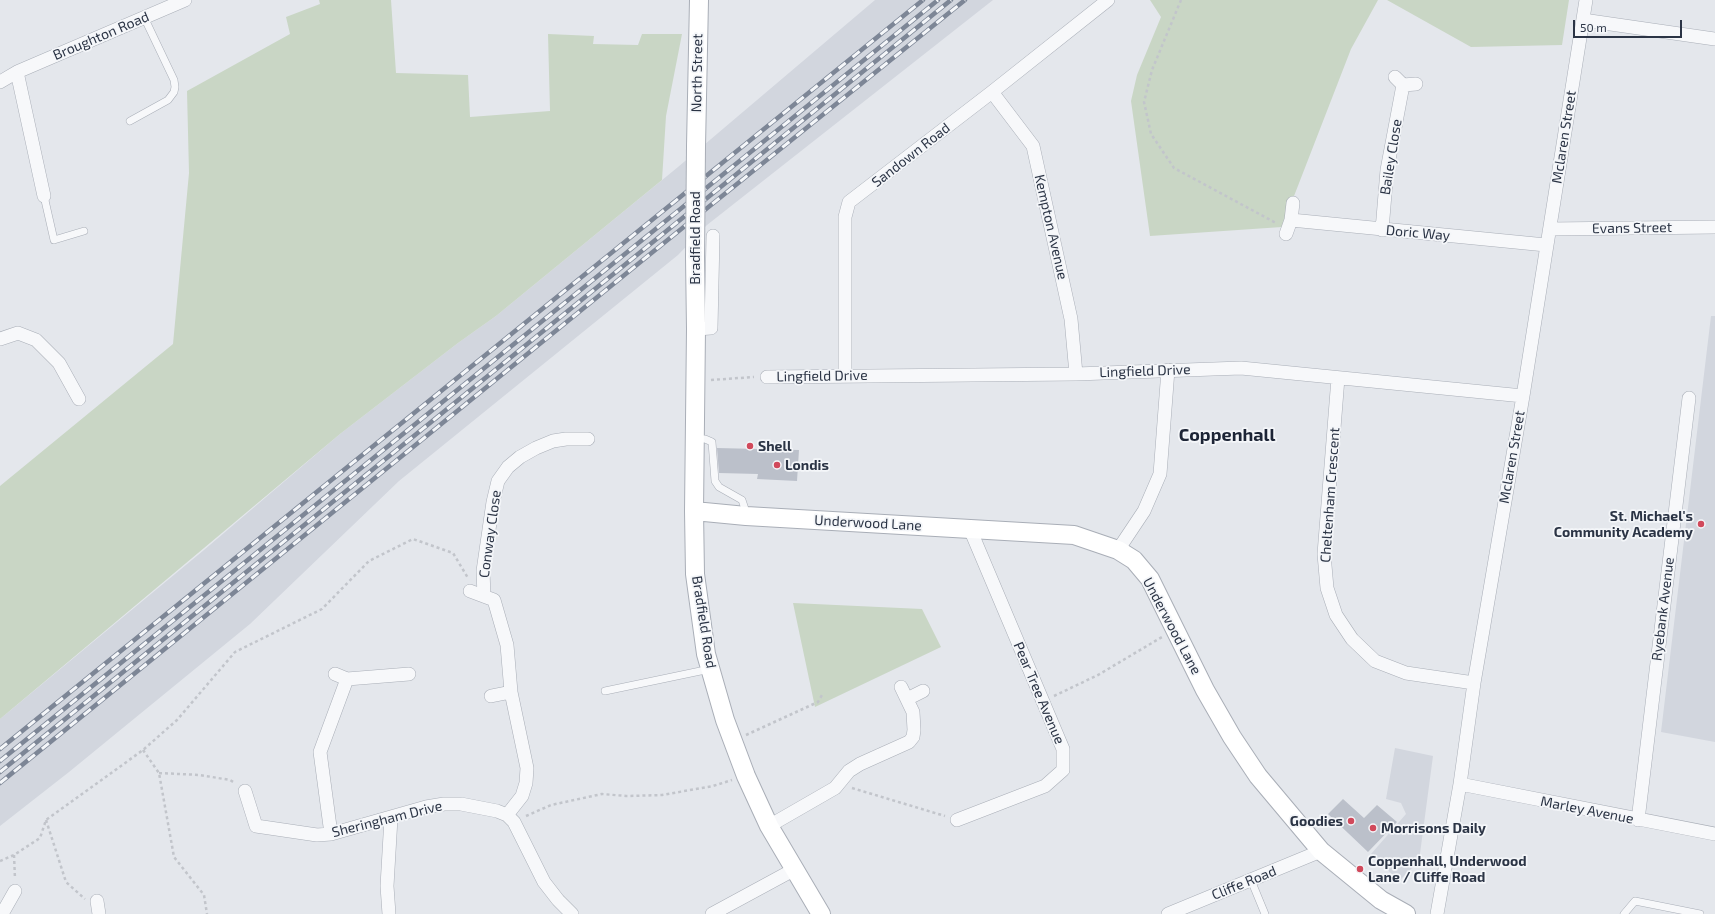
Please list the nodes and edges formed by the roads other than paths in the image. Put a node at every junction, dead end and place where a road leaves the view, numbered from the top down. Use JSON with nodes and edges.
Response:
{"nodes":[{"id":1,"x":185,"y":0,"type":"edge"},
{"id":2,"x":699,"y":0,"type":"edge"},
{"id":3,"x":1108,"y":0,"type":"edge"},
{"id":4,"x":1586,"y":0,"type":"edge"},
{"id":5,"x":144,"y":17,"type":"junction"},
{"id":6,"x":1583,"y":20,"type":"junction"},
{"id":7,"x":1715,"y":39,"type":"edge"},
{"id":8,"x":17,"y":72,"type":"junction"},
{"id":9,"x":0,"y":82,"type":"edge"},
{"id":10,"x":1405,"y":82,"type":"dead end"},
{"id":11,"x":992,"y":92,"type":"junction"},
{"id":12,"x":130,"y":121,"type":"dead end"},
{"id":13,"x":696,"y":146,"type":"joint"},
{"id":14,"x":44,"y":196,"type":"joint"},
{"id":15,"x":1293,"y":203,"type":"dead end"},
{"id":16,"x":1290,"y":220,"type":"junction"},
{"id":17,"x":1715,"y":227,"type":"edge"},
{"id":18,"x":1550,"y":229,"type":"junction"},
{"id":19,"x":1382,"y":230,"type":"junction"},
{"id":20,"x":84,"y":231,"type":"dead end"},
{"id":21,"x":1286,"y":234,"type":"dead end"},
{"id":22,"x":713,"y":236,"type":"dead end"},
{"id":23,"x":1546,"y":245,"type":"junction"},
{"id":24,"x":696,"y":330,"type":"junction"},
{"id":25,"x":0,"y":339,"type":"edge"},
{"id":26,"x":1168,"y":370,"type":"junction"},
{"id":27,"x":1076,"y":374,"type":"junction"},
{"id":28,"x":845,"y":376,"type":"junction"},
{"id":29,"x":767,"y":377,"type":"road end"},
{"id":30,"x":1338,"y":378,"type":"junction"},
{"id":31,"x":1523,"y":396,"type":"junction"},
{"id":32,"x":1689,"y":398,"type":"dead end"},
{"id":33,"x":80,"y":399,"type":"dead end"},
{"id":34,"x":588,"y":438,"type":"dead end"},
{"id":35,"x":695,"y":439,"type":"junction"},
{"id":36,"x":694,"y":511,"type":"junction"},
{"id":37,"x":746,"y":516,"type":"junction"},
{"id":38,"x":970,"y":529,"type":"junction"},
{"id":39,"x":1118,"y":550,"type":"junction"},
{"id":40,"x":470,"y":591,"type":"road end"},
{"id":41,"x":484,"y":596,"type":"junction"},
{"id":42,"x":710,"y":669,"type":"junction"},
{"id":43,"x":409,"y":674,"type":"dead end"},
{"id":44,"x":1474,"y":683,"type":"junction"},
{"id":45,"x":605,"y":691,"type":"dead end"},
{"id":46,"x":923,"y":691,"type":"dead end"},
{"id":47,"x":511,"y":692,"type":"junction"},
{"id":48,"x":491,"y":696,"type":"dead end"},
{"id":49,"x":1460,"y":784,"type":"junction"},
{"id":50,"x":245,"y":791,"type":"road end"},
{"id":51,"x":391,"y":818,"type":"junction"},
{"id":52,"x":510,"y":819,"type":"junction"},
{"id":53,"x":957,"y":820,"type":"road end"},
{"id":54,"x":1638,"y":820,"type":"junction"},
{"id":55,"x":769,"y":826,"type":"junction"},
{"id":56,"x":331,"y":834,"type":"junction"},
{"id":57,"x":1715,"y":834,"type":"edge"},
{"id":58,"x":1321,"y":851,"type":"junction"},
{"id":59,"x":795,"y":869,"type":"junction"},
{"id":60,"x":1251,"y":880,"type":"junction"},
{"id":61,"x":15,"y":891,"type":"road end"},
{"id":62,"x":2,"y":914,"type":"edge"},
{"id":63,"x":389,"y":914,"type":"edge"},
{"id":64,"x":572,"y":914,"type":"edge"},
{"id":65,"x":712,"y":914,"type":"edge"},
{"id":66,"x":822,"y":914,"type":"edge"},
{"id":67,"x":1168,"y":914,"type":"edge"},
{"id":68,"x":1265,"y":914,"type":"edge"},
{"id":69,"x":1406,"y":914,"type":"edge"},
{"id":70,"x":1437,"y":914,"type":"edge"},
{"id":71,"x":1624,"y":914,"type":"edge"},
{"id":72,"x":1700,"y":914,"type":"edge"}],
"edges":[{"from":1,"to":5,"type":"street","name":"Broughton Road"},
{"from":2,"to":13,"type":"main road","name":"North Street"},
{"from":3,"to":11,"type":"street","name":"Sandown Road"},
{"from":4,"to":6,"type":"street","name":"Mclaren Street"},
{"from":5,"to":8,"type":"street","name":"Broughton Road"},
{"from":5,"to":12,"type":"lane"},
{"from":6,"to":7,"type":"street"},
{"from":6,"to":18,"type":"street","name":"Mclaren Street"},
{"from":8,"to":9,"type":"street","name":"Broughton Road"},
{"from":8,"to":14,"type":"street"},
{"from":10,"to":19,"type":"street","name":"Bailey Close"},
{"from":11,"to":27,"type":"street","name":"Kempton Avenue"},
{"from":11,"to":28,"type":"street","name":"Sandown Road"},
{"from":13,"to":24,"type":"main road","name":"Bradfield Road","bridge":true},
{"from":14,"to":20,"type":"lane"},
{"from":15,"to":16,"type":"street"},
{"from":16,"to":19,"type":"street","name":"Doric Way"},
{"from":16,"to":21,"type":"street"},
{"from":17,"to":18,"type":"street","name":"Evans Street"},
{"from":18,"to":23,"type":"street","name":"Mclaren Street"},
{"from":19,"to":23,"type":"street","name":"Doric Way"},
{"from":22,"to":24,"type":"street","name":"Bradfield Road"},
{"from":23,"to":31,"type":"street","name":"Mclaren Street"},
{"from":24,"to":35,"type":"main road","name":"Bradfield Road"},
{"from":25,"to":33,"type":"street"},
{"from":26,"to":27,"type":"street","name":"Lingfield Drive"},
{"from":26,"to":30,"type":"street","name":"Lingfield Drive"},
{"from":26,"to":39,"type":"street"},
{"from":27,"to":28,"type":"street","name":"Lingfield Drive"},
{"from":28,"to":29,"type":"street","name":"Lingfield Drive"},
{"from":30,"to":31,"type":"street","name":"Lingfield Drive"},
{"from":30,"to":44,"type":"street","name":"Cheltenham Crescent"},
{"from":31,"to":44,"type":"street","name":"Mclaren Street"},
{"from":32,"to":54,"type":"street","name":"Ryebank Avenue"},
{"from":34,"to":41,"type":"street","name":"Conway Close"},
{"from":35,"to":36,"type":"main road","name":"Bradfield Road"},
{"from":35,"to":37,"type":"lane"},
{"from":36,"to":37,"type":"main road","name":"Underwood Lane"},
{"from":36,"to":42,"type":"main road","name":"Bradfield Road"},
{"from":37,"to":38,"type":"main road","name":"Underwood Lane"},
{"from":38,"to":39,"type":"main road","name":"Underwood Lane"},
{"from":38,"to":53,"type":"street","name":"Pear Tree Avenue"},
{"from":39,"to":58,"type":"main road","name":"Underwood Lane"},
{"from":40,"to":41,"type":"street","name":"Conway Close"},
{"from":41,"to":47,"type":"street","name":"Conway Close"},
{"from":42,"to":45,"type":"lane"},
{"from":42,"to":55,"type":"main road","name":"Bradfield Road"},
{"from":43,"to":56,"type":"street"},
{"from":44,"to":49,"type":"street","name":"Mclaren Street"},
{"from":46,"to":55,"type":"street"},
{"from":47,"to":48,"type":"street"},
{"from":47,"to":52,"type":"street","name":"Conway Close"},
{"from":49,"to":54,"type":"street","name":"Marley Avenue"},
{"from":49,"to":70,"type":"street","name":"Mclaren Street"},
{"from":50,"to":56,"type":"street","name":"Sheringham Drive"},
{"from":51,"to":52,"type":"street","name":"Sheringham Drive"},
{"from":51,"to":56,"type":"street","name":"Sheringham Drive"},
{"from":51,"to":63,"type":"street"},
{"from":52,"to":64,"type":"street"},
{"from":54,"to":57,"type":"street","name":"Marley Avenue"},
{"from":55,"to":59,"type":"main road","name":"Bradfield Road"},
{"from":58,"to":60,"type":"street","name":"Cliffe Road"},
{"from":58,"to":69,"type":"main road","name":"Underwood Lane"},
{"from":59,"to":65,"type":"street"},
{"from":59,"to":66,"type":"main road","name":"Bradfield Road"},
{"from":60,"to":67,"type":"street","name":"Cliffe Road"},
{"from":60,"to":68,"type":"lane"},
{"from":61,"to":62,"type":"street"},
{"from":71,"to":72,"type":"lane"}]}
